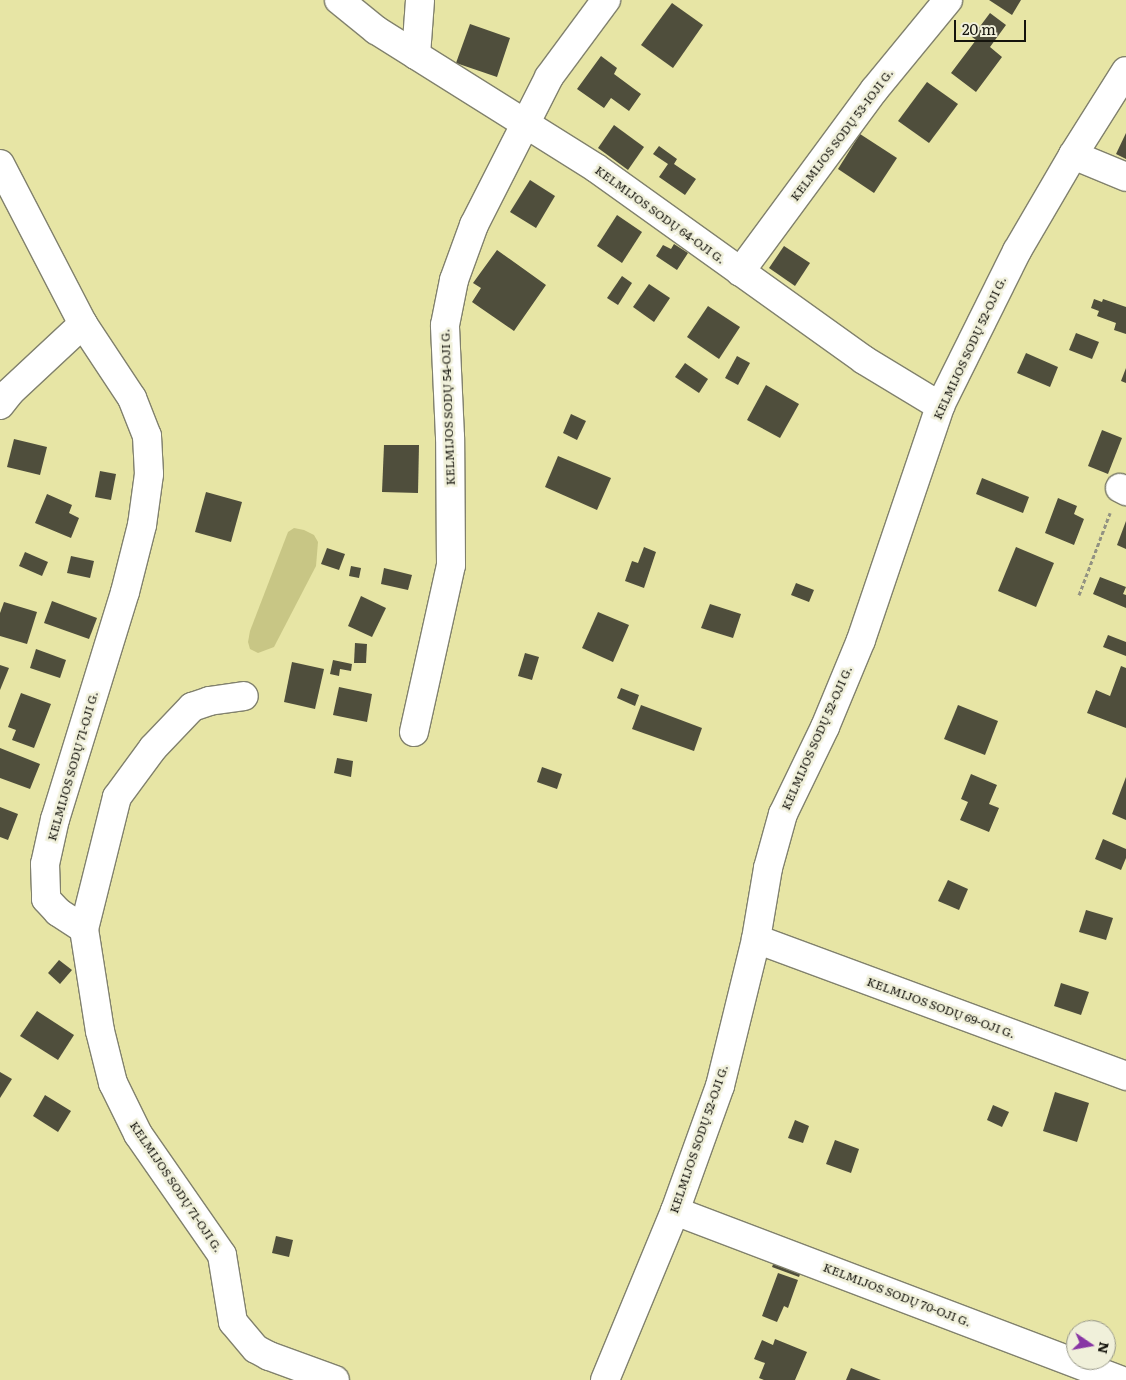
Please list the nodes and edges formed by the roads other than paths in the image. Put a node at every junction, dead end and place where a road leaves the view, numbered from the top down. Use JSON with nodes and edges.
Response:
{"nodes":[{"id":1,"x":339,"y":0,"type":"edge"},
{"id":2,"x":420,"y":0,"type":"edge"},
{"id":3,"x":606,"y":0,"type":"edge"},
{"id":4,"x":948,"y":0,"type":"edge"},
{"id":5,"x":416,"y":55,"type":"junction"},
{"id":6,"x":1126,"y":71,"type":"edge"},
{"id":7,"x":525,"y":122,"type":"junction"},
{"id":8,"x":1073,"y":155,"type":"junction"},
{"id":9,"x":0,"y":164,"type":"edge"},
{"id":10,"x":1126,"y":177,"type":"edge"},
{"id":11,"x":740,"y":272,"type":"junction"},
{"id":12,"x":83,"y":324,"type":"junction"},
{"id":13,"x":0,"y":405,"type":"edge"},
{"id":14,"x":940,"y":406,"type":"junction"},
{"id":15,"x":244,"y":696,"type":"dead end"},
{"id":16,"x":414,"y":732,"type":"dead end"},
{"id":17,"x":84,"y":929,"type":"junction"},
{"id":18,"x":756,"y":939,"type":"junction"},
{"id":19,"x":1126,"y":1076,"type":"edge"},
{"id":20,"x":675,"y":1211,"type":"junction"},
{"id":21,"x":335,"y":1380,"type":"edge"},
{"id":22,"x":606,"y":1380,"type":"edge"},
{"id":23,"x":1120,"y":1380,"type":"edge"}],
"edges":[{"from":1,"to":5,"type":"street","name":"KELMIJOS SODŲ 64-OJI G."},
{"from":2,"to":5,"type":"street"},
{"from":3,"to":7,"type":"street","name":"KELMIJOS SODŲ 54-OJI G."},
{"from":4,"to":11,"type":"street","name":"KELMIJOS SODŲ 53-IOJI G."},
{"from":5,"to":7,"type":"street","name":"KELMIJOS SODŲ 64-OJI G."},
{"from":6,"to":8,"type":"street","name":"KELMIJOS SODŲ 52-OJI G."},
{"from":7,"to":11,"type":"street","name":"KELMIJOS SODŲ 64-OJI G."},
{"from":7,"to":16,"type":"street","name":"KELMIJOS SODŲ 54-OJI G."},
{"from":8,"to":10,"type":"street"},
{"from":8,"to":14,"type":"street","name":"KELMIJOS SODŲ 52-OJI G."},
{"from":9,"to":12,"type":"street"},
{"from":11,"to":14,"type":"street","name":"KELMIJOS SODŲ 64-OJI G."},
{"from":12,"to":13,"type":"street"},
{"from":12,"to":17,"type":"street","name":"KELMIJOS SODŲ 71-OJI G."},
{"from":14,"to":18,"type":"street","name":"KELMIJOS SODŲ 52-OJI G."},
{"from":15,"to":17,"type":"street"},
{"from":17,"to":21,"type":"street","name":"KELMIJOS SODŲ 71-OJI G."},
{"from":18,"to":19,"type":"street","name":"KELMIJOS SODŲ 69-OJI G."},
{"from":18,"to":20,"type":"street","name":"KELMIJOS SODŲ 52-OJI G."},
{"from":20,"to":22,"type":"street","name":"KELMIJOS SODŲ 52-OJI G."},
{"from":20,"to":23,"type":"street","name":"KELMIJOS SODŲ 70-OJI G."}]}
